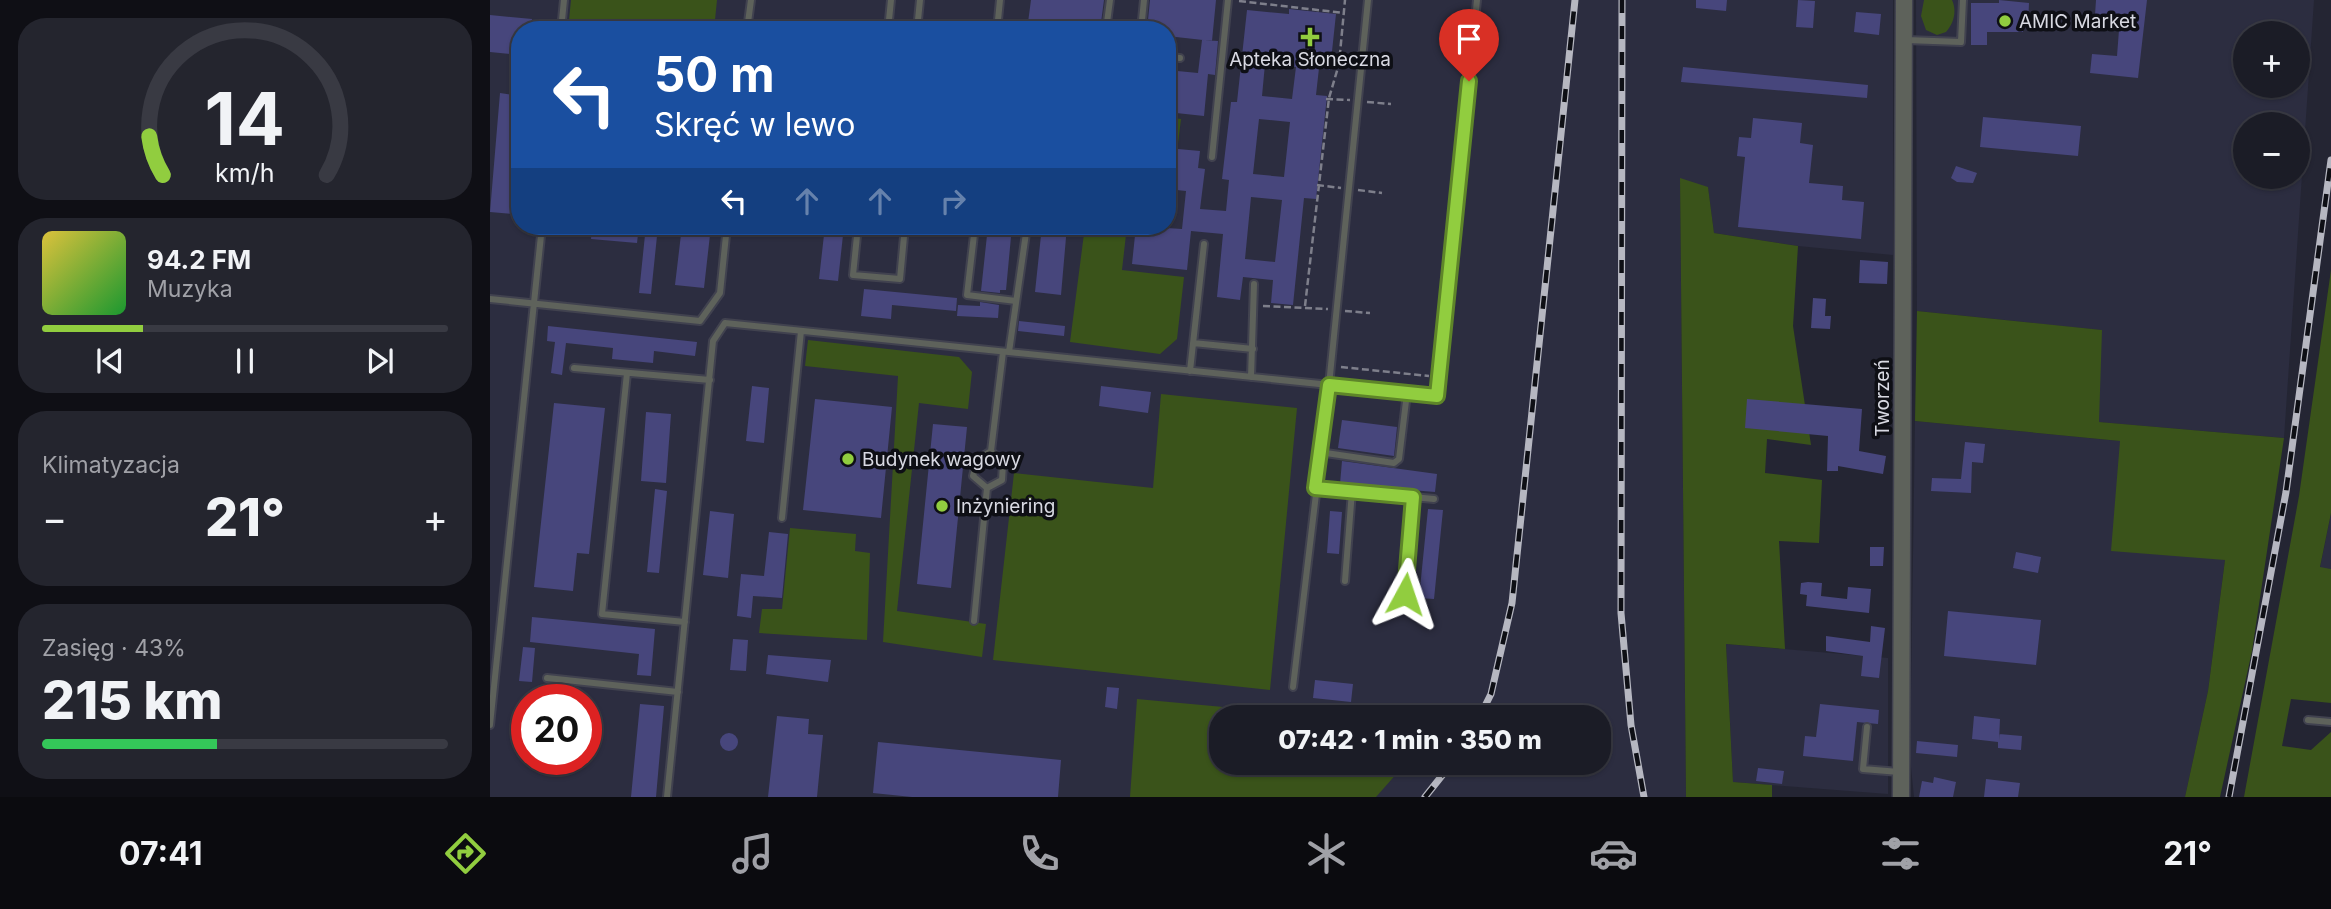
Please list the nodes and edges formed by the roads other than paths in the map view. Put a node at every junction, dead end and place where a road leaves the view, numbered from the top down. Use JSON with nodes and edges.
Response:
{"nodes":[{"id":1,"x":564,"y":0,"type":"edge"},
{"id":2,"x":751,"y":0,"type":"edge"},
{"id":3,"x":891,"y":0,"type":"edge"},
{"id":4,"x":920,"y":0,"type":"edge"},
{"id":5,"x":1000,"y":0,"type":"edge"},
{"id":6,"x":1110,"y":0,"type":"edge"},
{"id":7,"x":1144,"y":0,"type":"edge"},
{"id":8,"x":1228,"y":0,"type":"edge"},
{"id":9,"x":1368,"y":0,"type":"edge"},
{"id":10,"x":1477,"y":0,"type":"edge"},
{"id":11,"x":1904,"y":0,"type":"edge"},
{"id":12,"x":1963,"y":0,"type":"edge"},
{"id":13,"x":562,"y":21,"type":"edge"},
{"id":14,"x":748,"y":21,"type":"edge"},
{"id":15,"x":889,"y":21,"type":"edge"},
{"id":16,"x":918,"y":21,"type":"edge"},
{"id":17,"x":999,"y":21,"type":"edge"},
{"id":18,"x":1107,"y":21,"type":"edge"},
{"id":19,"x":1143,"y":21,"type":"edge"},
{"id":20,"x":1904,"y":40,"type":"junction"},
{"id":21,"x":1176,"y":58,"type":"edge"},
{"id":22,"x":1180,"y":58,"type":"dead end"},
{"id":23,"x":1212,"y":157,"type":"dead end"},
{"id":24,"x":541,"y":235,"type":"edge"},
{"id":25,"x":726,"y":235,"type":"edge"},
{"id":26,"x":857,"y":235,"type":"edge"},
{"id":27,"x":904,"y":235,"type":"edge"},
{"id":28,"x":974,"y":235,"type":"edge"},
{"id":29,"x":1026,"y":235,"type":"edge"},
{"id":30,"x":1205,"y":244,"type":"dead end"},
{"id":31,"x":1254,"y":284,"type":"dead end"},
{"id":32,"x":490,"y":299,"type":"edge"},
{"id":33,"x":1016,"y":301,"type":"junction"},
{"id":34,"x":534,"y":304,"type":"junction"},
{"id":35,"x":801,"y":331,"type":"junction"},
{"id":36,"x":1193,"y":343,"type":"junction"},
{"id":37,"x":1253,"y":349,"type":"junction"},
{"id":38,"x":1006,"y":352,"type":"junction"},
{"id":39,"x":574,"y":368,"type":"dead end"},
{"id":40,"x":1190,"y":371,"type":"junction"},
{"id":41,"x":627,"y":373,"type":"junction"},
{"id":42,"x":1251,"y":377,"type":"junction"},
{"id":43,"x":710,"y":380,"type":"junction"},
{"id":44,"x":1329,"y":385,"type":"junction"},
{"id":45,"x":1406,"y":393,"type":"junction"},
{"id":46,"x":991,"y":451,"type":"junction"},
{"id":47,"x":1319,"y":452,"type":"junction"},
{"id":48,"x":987,"y":488,"type":"junction"},
{"id":49,"x":1315,"y":488,"type":"junction"},
{"id":50,"x":1352,"y":491,"type":"junction"},
{"id":51,"x":1413,"y":497,"type":"junction"},
{"id":52,"x":1434,"y":499,"type":"dead end"},
{"id":53,"x":782,"y":518,"type":"dead end"},
{"id":54,"x":1345,"y":581,"type":"dead end"},
{"id":55,"x":1405,"y":594,"type":"dead end"},
{"id":56,"x":974,"y":621,"type":"dead end"},
{"id":57,"x":685,"y":622,"type":"junction"},
{"id":58,"x":547,"y":678,"type":"dead end"},
{"id":59,"x":1293,"y":687,"type":"dead end"},
{"id":60,"x":678,"y":692,"type":"junction"},
{"id":61,"x":2308,"y":720,"type":"dead end"},
{"id":62,"x":2331,"y":722,"type":"edge"},
{"id":63,"x":490,"y":725,"type":"edge"},
{"id":64,"x":1867,"y":727,"type":"dead end"},
{"id":65,"x":1901,"y":772,"type":"junction"},
{"id":66,"x":667,"y":797,"type":"edge"},
{"id":67,"x":1901,"y":797,"type":"edge"}],
"edges":[{"from":1,"to":13,"type":"lane"},
{"from":2,"to":14,"type":"lane"},
{"from":3,"to":15,"type":"lane"},
{"from":4,"to":16,"type":"lane"},
{"from":5,"to":17,"type":"lane"},
{"from":6,"to":18,"type":"lane"},
{"from":7,"to":19,"type":"lane"},
{"from":8,"to":23,"type":"lane"},
{"from":9,"to":44,"type":"lane"},
{"from":10,"to":45,"type":"lane"},
{"from":11,"to":20,"type":"street","name":"Tworzeń"},
{"from":12,"to":20,"type":"lane"},
{"from":20,"to":65,"type":"street","name":"Tworzeń"},
{"from":21,"to":22,"type":"lane"},
{"from":24,"to":34,"type":"lane"},
{"from":25,"to":34,"type":"lane"},
{"from":26,"to":27,"type":"lane"},
{"from":28,"to":33,"type":"lane"},
{"from":29,"to":33,"type":"lane"},
{"from":30,"to":36,"type":"lane"},
{"from":31,"to":37,"type":"lane"},
{"from":32,"to":34,"type":"lane"},
{"from":33,"to":38,"type":"lane"},
{"from":34,"to":63,"type":"lane"},
{"from":35,"to":38,"type":"lane"},
{"from":35,"to":43,"type":"lane"},
{"from":35,"to":53,"type":"lane"},
{"from":36,"to":37,"type":"lane"},
{"from":36,"to":40,"type":"lane"},
{"from":37,"to":42,"type":"lane"},
{"from":38,"to":40,"type":"lane"},
{"from":38,"to":46,"type":"lane"},
{"from":39,"to":41,"type":"lane"},
{"from":40,"to":42,"type":"lane"},
{"from":41,"to":43,"type":"lane"},
{"from":41,"to":57,"type":"lane"},
{"from":42,"to":44,"type":"lane"},
{"from":43,"to":57,"type":"lane"},
{"from":44,"to":45,"type":"lane"},
{"from":44,"to":47,"type":"lane"},
{"from":45,"to":47,"type":"lane"},
{"from":46,"to":48,"type":"lane"},
{"from":46,"to":48,"type":"lane"},
{"from":47,"to":49,"type":"lane"},
{"from":48,"to":56,"type":"lane"},
{"from":49,"to":50,"type":"lane"},
{"from":49,"to":59,"type":"lane"},
{"from":50,"to":51,"type":"lane"},
{"from":50,"to":54,"type":"lane"},
{"from":51,"to":52,"type":"lane"},
{"from":51,"to":55,"type":"lane"},
{"from":57,"to":60,"type":"lane"},
{"from":58,"to":60,"type":"lane"},
{"from":60,"to":66,"type":"lane"},
{"from":61,"to":62,"type":"lane"},
{"from":64,"to":65,"type":"lane"},
{"from":65,"to":67,"type":"street","name":"Tworzeń"}]}
